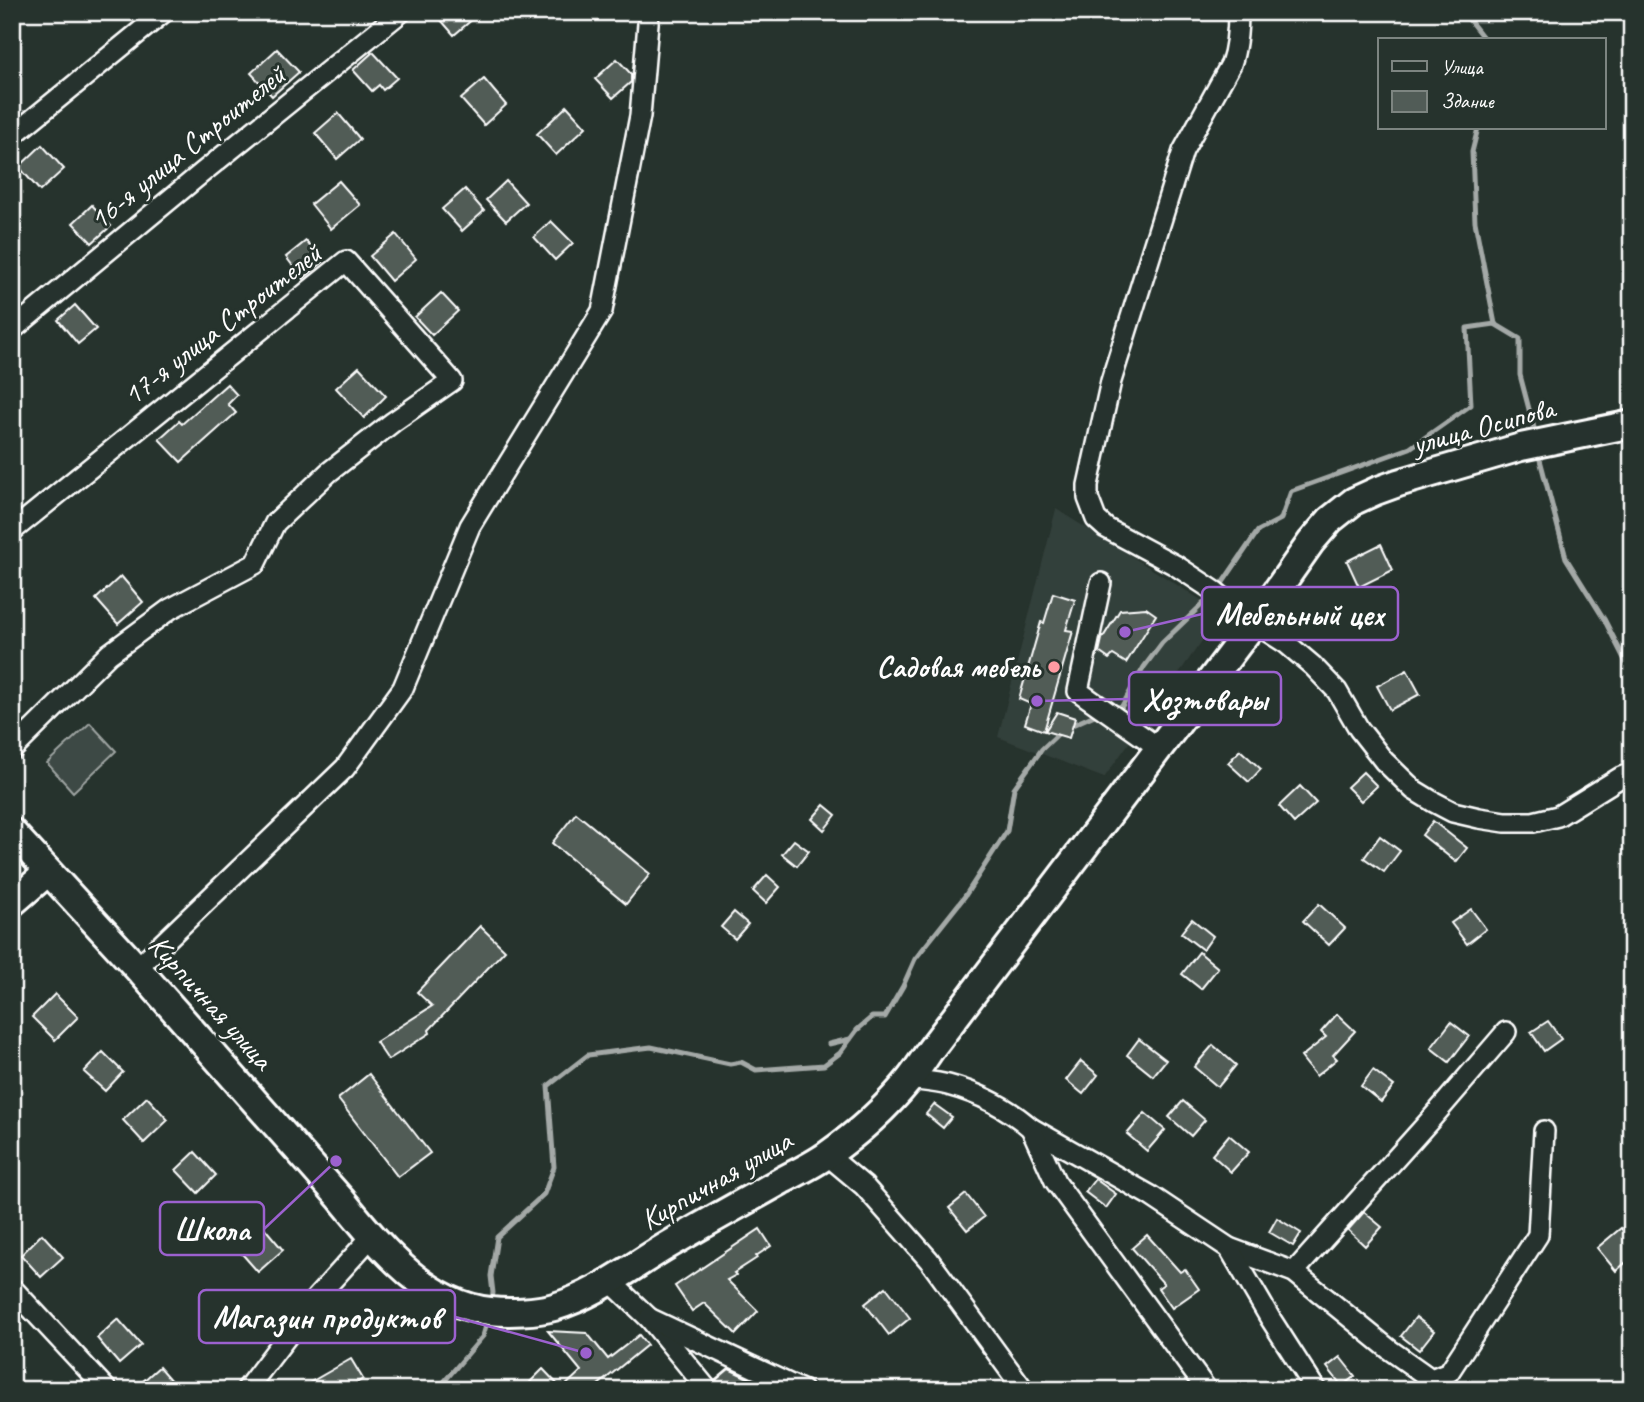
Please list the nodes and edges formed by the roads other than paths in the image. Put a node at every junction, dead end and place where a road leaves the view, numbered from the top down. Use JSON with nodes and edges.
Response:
{"nodes":[{"id":1,"x":164,"y":12,"type":"edge"},
{"id":2,"x":401,"y":12,"type":"edge"},
{"id":3,"x":649,"y":12,"type":"edge"},
{"id":4,"x":1238,"y":12,"type":"edge"},
{"id":5,"x":12,"y":136,"type":"edge"},
{"id":6,"x":12,"y":330,"type":"edge"},
{"id":7,"x":1632,"y":424,"type":"edge"},
{"id":8,"x":1354,"y":501,"type":"joint"},
{"id":9,"x":12,"y":531,"type":"edge"},
{"id":10,"x":1101,"y":583,"type":"dead end"},
{"id":11,"x":1254,"y":623,"type":"junction"},
{"id":12,"x":1160,"y":748,"type":"junction"},
{"id":13,"x":12,"y":750,"type":"edge"},
{"id":14,"x":1632,"y":773,"type":"edge"},
{"id":15,"x":12,"y":832,"type":"edge"},
{"id":16,"x":48,"y":872,"type":"junction"},
{"id":17,"x":12,"y":903,"type":"edge"},
{"id":18,"x":137,"y":968,"type":"junction"},
{"id":19,"x":1506,"y":1032,"type":"dead end"},
{"id":20,"x":910,"y":1079,"type":"junction"},
{"id":21,"x":1031,"y":1128,"type":"junction"},
{"id":22,"x":1544,"y":1131,"type":"dead end"},
{"id":23,"x":827,"y":1156,"type":"junction"},
{"id":24,"x":372,"y":1236,"type":"junction"},
{"id":25,"x":1229,"y":1248,"type":"junction"},
{"id":26,"x":1294,"y":1272,"type":"junction"},
{"id":27,"x":610,"y":1281,"type":"junction"},
{"id":28,"x":12,"y":1288,"type":"edge"},
{"id":29,"x":649,"y":1318,"type":"junction"},
{"id":30,"x":107,"y":1390,"type":"edge"},
{"id":31,"x":246,"y":1390,"type":"edge"},
{"id":32,"x":708,"y":1390,"type":"edge"},
{"id":33,"x":802,"y":1390,"type":"edge"},
{"id":34,"x":1024,"y":1390,"type":"edge"},
{"id":35,"x":1207,"y":1390,"type":"edge"},
{"id":36,"x":1316,"y":1390,"type":"edge"}],
"edges":[{"from":1,"to":5,"type":"street"},
{"from":2,"to":6,"type":"street","name":"16-я улица Строителей"},
{"from":3,"to":18,"type":"street"},
{"from":4,"to":11,"type":"street"},
{"from":7,"to":8,"type":"main road","name":"улица Осипова"},
{"from":8,"to":11,"type":"main road","name":"Кирпичная улица"},
{"from":9,"to":13,"type":"street","name":"17-я улица Строителей"},
{"from":10,"to":12,"type":"street"},
{"from":11,"to":12,"type":"main road","name":"Кирпичная улица"},
{"from":11,"to":14,"type":"street"},
{"from":12,"to":20,"type":"main road","name":"Кирпичная улица"},
{"from":15,"to":16,"type":"main road","name":"Кирпичная улица"},
{"from":16,"to":17,"type":"main road"},
{"from":16,"to":18,"type":"main road","name":"Кирпичная улица"},
{"from":18,"to":24,"type":"main road","name":"Кирпичная улица"},
{"from":19,"to":26,"type":"street"},
{"from":20,"to":21,"type":"street"},
{"from":20,"to":23,"type":"main road","name":"Кирпичная улица"},
{"from":21,"to":25,"type":"street"},
{"from":21,"to":35,"type":"street"},
{"from":22,"to":26,"type":"street"},
{"from":23,"to":27,"type":"main road","name":"Кирпичная улица"},
{"from":23,"to":34,"type":"street"},
{"from":24,"to":27,"type":"main road","name":"Кирпичная улица"},
{"from":24,"to":31,"type":"street"},
{"from":25,"to":26,"type":"street"},
{"from":25,"to":36,"type":"street"},
{"from":27,"to":29,"type":"street"},
{"from":28,"to":30,"type":"street"},
{"from":29,"to":32,"type":"street"},
{"from":29,"to":33,"type":"street"}]}
